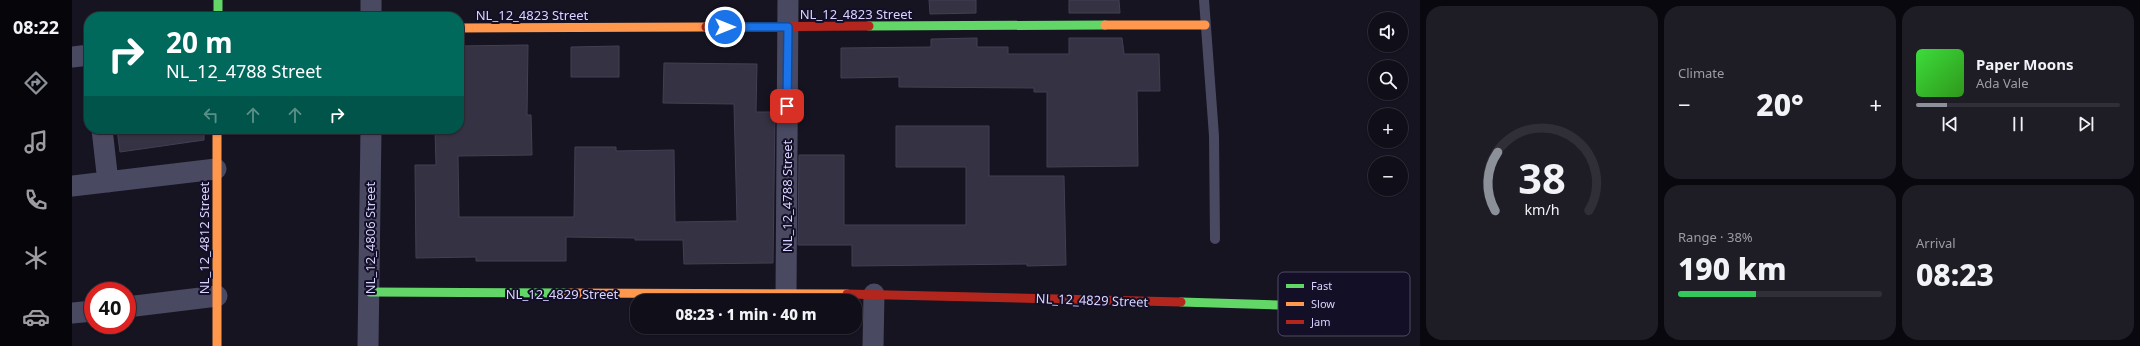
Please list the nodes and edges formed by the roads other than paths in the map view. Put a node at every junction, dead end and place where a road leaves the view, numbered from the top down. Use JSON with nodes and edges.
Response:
{"nodes":[{"id":1,"x":218,"y":0,"type":"edge"},
{"id":2,"x":371,"y":0,"type":"edge"},
{"id":3,"x":788,"y":0,"type":"edge"},
{"id":4,"x":1204,"y":0,"type":"edge"},
{"id":5,"x":218,"y":12,"type":"edge"},
{"id":6,"x":371,"y":12,"type":"edge"},
{"id":7,"x":1205,"y":25,"type":"junction"},
{"id":8,"x":788,"y":27,"type":"junction"},
{"id":9,"x":464,"y":28,"type":"edge"},
{"id":10,"x":84,"y":56,"type":"edge"},
{"id":11,"x":72,"y":57,"type":"edge"},
{"id":12,"x":103,"y":134,"type":"edge"},
{"id":13,"x":217,"y":134,"type":"edge"},
{"id":14,"x":371,"y":134,"type":"edge"},
{"id":15,"x":216,"y":169,"type":"junction"},
{"id":16,"x":108,"y":182,"type":"junction"},
{"id":17,"x":72,"y":186,"type":"edge"},
{"id":18,"x":1215,"y":239,"type":"dead end"},
{"id":19,"x":370,"y":292,"type":"junction"},
{"id":20,"x":647,"y":294,"type":"edge"},
{"id":21,"x":786,"y":294,"type":"edge"},
{"id":22,"x":862,"y":294,"type":"edge"},
{"id":23,"x":874,"y":294,"type":"junction"},
{"id":24,"x":217,"y":296,"type":"junction"},
{"id":25,"x":1278,"y":305,"type":"edge"},
{"id":26,"x":136,"y":306,"type":"edge"},
{"id":27,"x":84,"y":312,"type":"edge"},
{"id":28,"x":72,"y":313,"type":"edge"},
{"id":29,"x":217,"y":346,"type":"edge"},
{"id":30,"x":368,"y":346,"type":"edge"},
{"id":31,"x":873,"y":346,"type":"edge"}],
"edges":[{"from":1,"to":5,"type":"street"},
{"from":2,"to":6,"type":"street"},
{"from":3,"to":8,"type":"street","name":"NL_12_4788 Street"},
{"from":4,"to":7,"type":"lane"},
{"from":7,"to":8,"type":"street","name":"NL_12_4823 Street"},
{"from":7,"to":18,"type":"lane"},
{"from":8,"to":9,"type":"street","name":"NL_12_4823 Street"},
{"from":8,"to":21,"type":"street","name":"NL_12_4788 Street"},
{"from":10,"to":11,"type":"street"},
{"from":12,"to":16,"type":"street"},
{"from":13,"to":15,"type":"street","name":"NL_12_4812 Street"},
{"from":14,"to":19,"type":"street","name":"NL_12_4806 Street"},
{"from":15,"to":16,"type":"street"},
{"from":15,"to":24,"type":"street","name":"NL_12_4812 Street"},
{"from":16,"to":17,"type":"street"},
{"from":19,"to":20,"type":"street","name":"NL_12_4829 Street"},
{"from":19,"to":30,"type":"street","name":"NL_12_4806 Street"},
{"from":22,"to":23,"type":"street","name":"NL_12_4829 Street"},
{"from":23,"to":25,"type":"street","name":"NL_12_4829 Street"},
{"from":23,"to":31,"type":"street"},
{"from":24,"to":26,"type":"street"},
{"from":24,"to":29,"type":"street","name":"NL_12_4812 Street"},
{"from":27,"to":28,"type":"street"}]}
